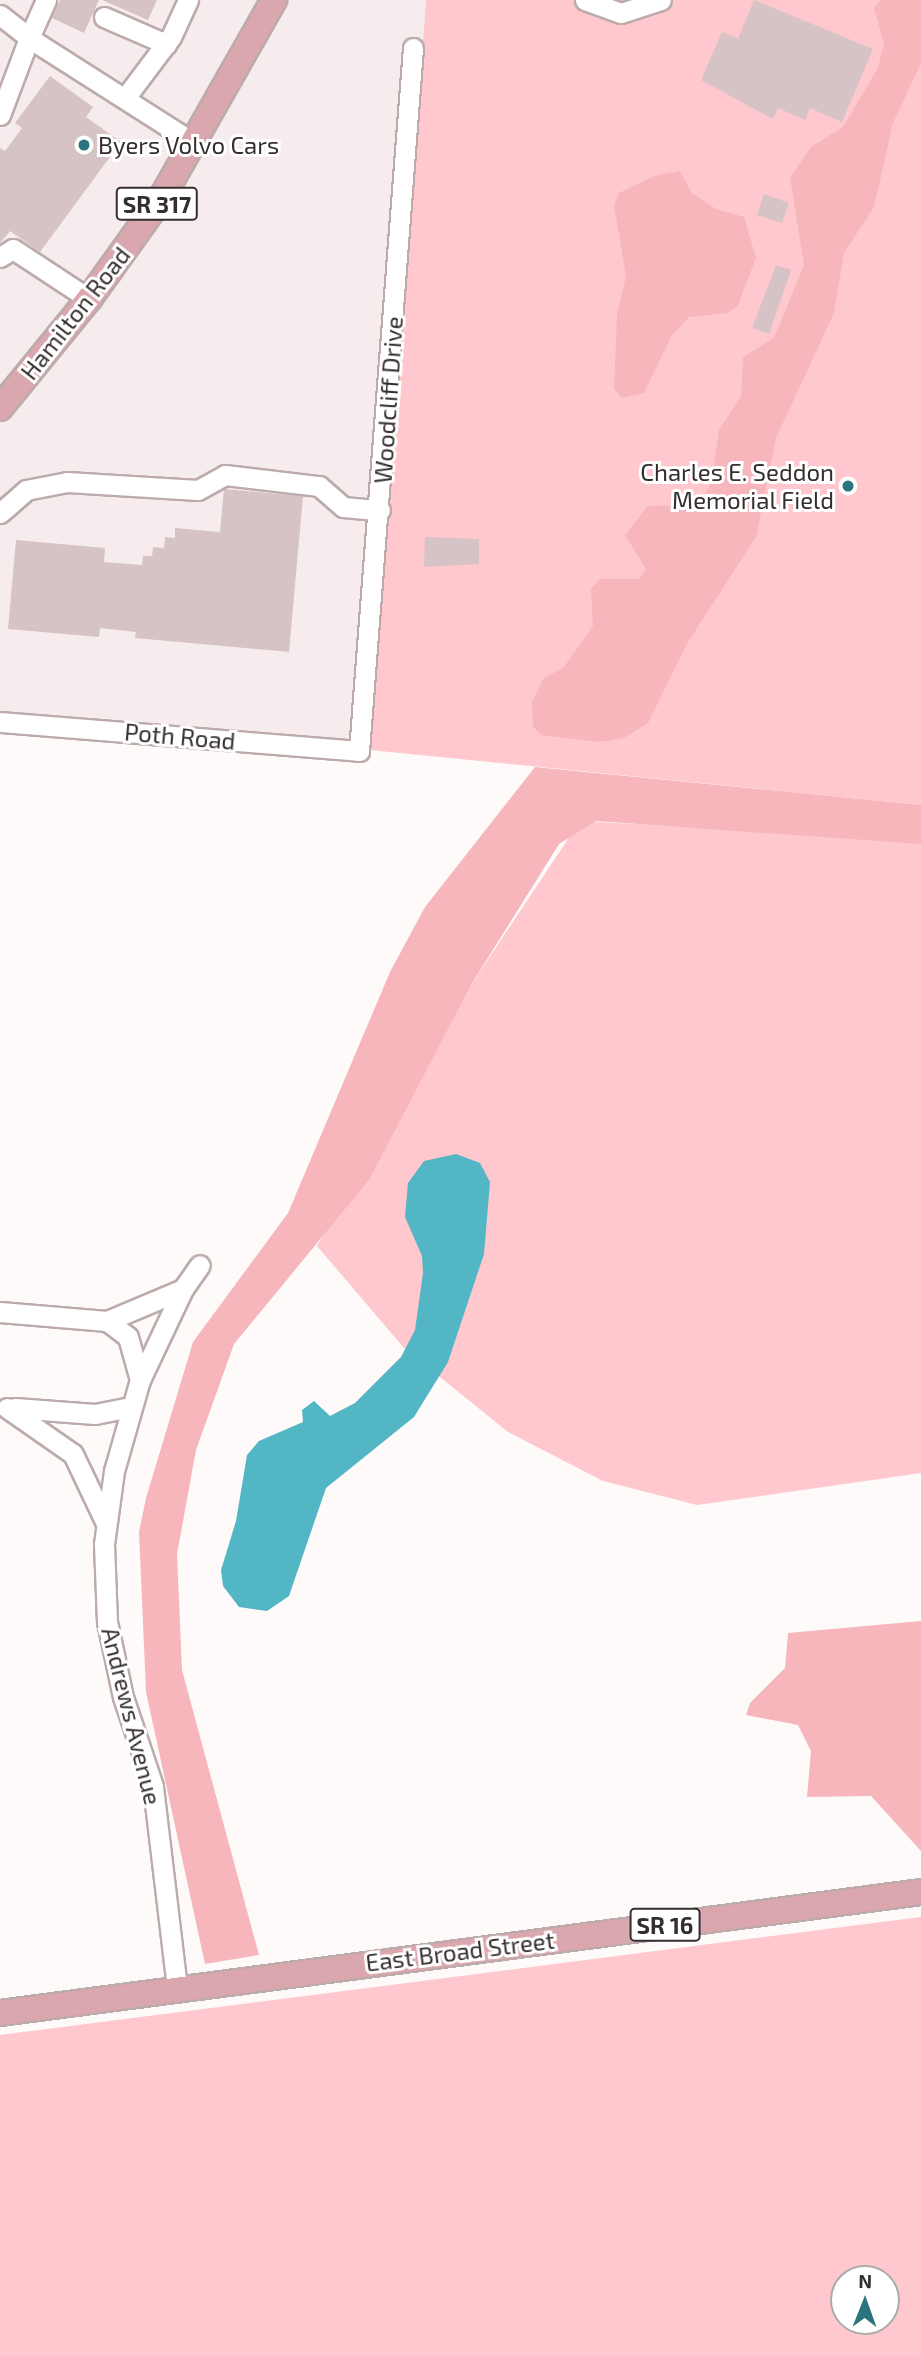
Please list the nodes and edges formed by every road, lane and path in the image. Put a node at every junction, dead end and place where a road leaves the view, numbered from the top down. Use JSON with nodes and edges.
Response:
{"nodes":[{"id":1,"x":46,"y":0,"type":"edge"},
{"id":2,"x":188,"y":0,"type":"edge"},
{"id":3,"x":274,"y":0,"type":"edge"},
{"id":4,"x":585,"y":0,"type":"edge"},
{"id":5,"x":661,"y":0,"type":"edge"},
{"id":6,"x":0,"y":15,"type":"edge"},
{"id":7,"x":104,"y":17,"type":"dead end"},
{"id":8,"x":29,"y":38,"type":"junction"},
{"id":9,"x":166,"y":44,"type":"junction"},
{"id":10,"x":413,"y":48,"type":"dead end"},
{"id":11,"x":125,"y":98,"type":"junction"},
{"id":12,"x":0,"y":115,"type":"edge"},
{"id":13,"x":194,"y":143,"type":"junction"},
{"id":14,"x":0,"y":257,"type":"edge"},
{"id":15,"x":89,"y":299,"type":"junction"},
{"id":16,"x":0,"y":408,"type":"edge"},
{"id":17,"x":380,"y":510,"type":"junction"},
{"id":18,"x":0,"y":513,"type":"edge"},
{"id":19,"x":0,"y":722,"type":"edge"},
{"id":20,"x":359,"y":751,"type":"joint"},
{"id":21,"x":201,"y":1265,"type":"dead end"},
{"id":22,"x":183,"y":1289,"type":"junction"},
{"id":23,"x":0,"y":1312,"type":"edge"},
{"id":24,"x":107,"y":1321,"type":"junction"},
{"id":25,"x":140,"y":1380,"type":"junction"},
{"id":26,"x":4,"y":1407,"type":"edge"},
{"id":27,"x":131,"y":1407,"type":"junction"},
{"id":28,"x":105,"y":1522,"type":"junction"},
{"id":29,"x":921,"y":1892,"type":"edge"},
{"id":30,"x":177,"y":1988,"type":"junction"},
{"id":31,"x":0,"y":2013,"type":"edge"}],
"edges":[{"from":1,"to":8,"type":"street"},
{"from":2,"to":9,"type":"street"},
{"from":3,"to":13,"type":"main road","name":"Hamilton Road","number":"SR 317"},
{"from":4,"to":5,"type":"street"},
{"from":6,"to":8,"type":"street"},
{"from":7,"to":9,"type":"street"},
{"from":8,"to":11,"type":"street"},
{"from":8,"to":12,"type":"street"},
{"from":9,"to":11,"type":"street"},
{"from":10,"to":17,"type":"street","name":"Woodcliff Drive"},
{"from":11,"to":13,"type":"street"},
{"from":13,"to":15,"type":"main road","name":"Hamilton Road","number":"SR 317"},
{"from":14,"to":15,"type":"street"},
{"from":15,"to":16,"type":"main road","name":"Hamilton Road","number":"SR 317"},
{"from":17,"to":18,"type":"street"},
{"from":17,"to":20,"type":"street","name":"Woodcliff Drive"},
{"from":19,"to":20,"type":"street","name":"Poth Road"},
{"from":21,"to":22,"type":"street","name":"Andrews Avenue"},
{"from":22,"to":24,"type":"street"},
{"from":22,"to":25,"type":"street","name":"Andrews Avenue"},
{"from":23,"to":24,"type":"street"},
{"from":24,"to":25,"type":"street"},
{"from":25,"to":27,"type":"street","name":"Andrews Avenue"},
{"from":26,"to":27,"type":"street"},
{"from":26,"to":28,"type":"street"},
{"from":27,"to":28,"type":"street","name":"Andrews Avenue"},
{"from":28,"to":30,"type":"street","name":"Andrews Avenue"},
{"from":29,"to":30,"type":"main road","name":"East Broad Street","number":"SR 16"},
{"from":30,"to":31,"type":"main road","name":"East Broad Street","number":"SR 16"}]}
